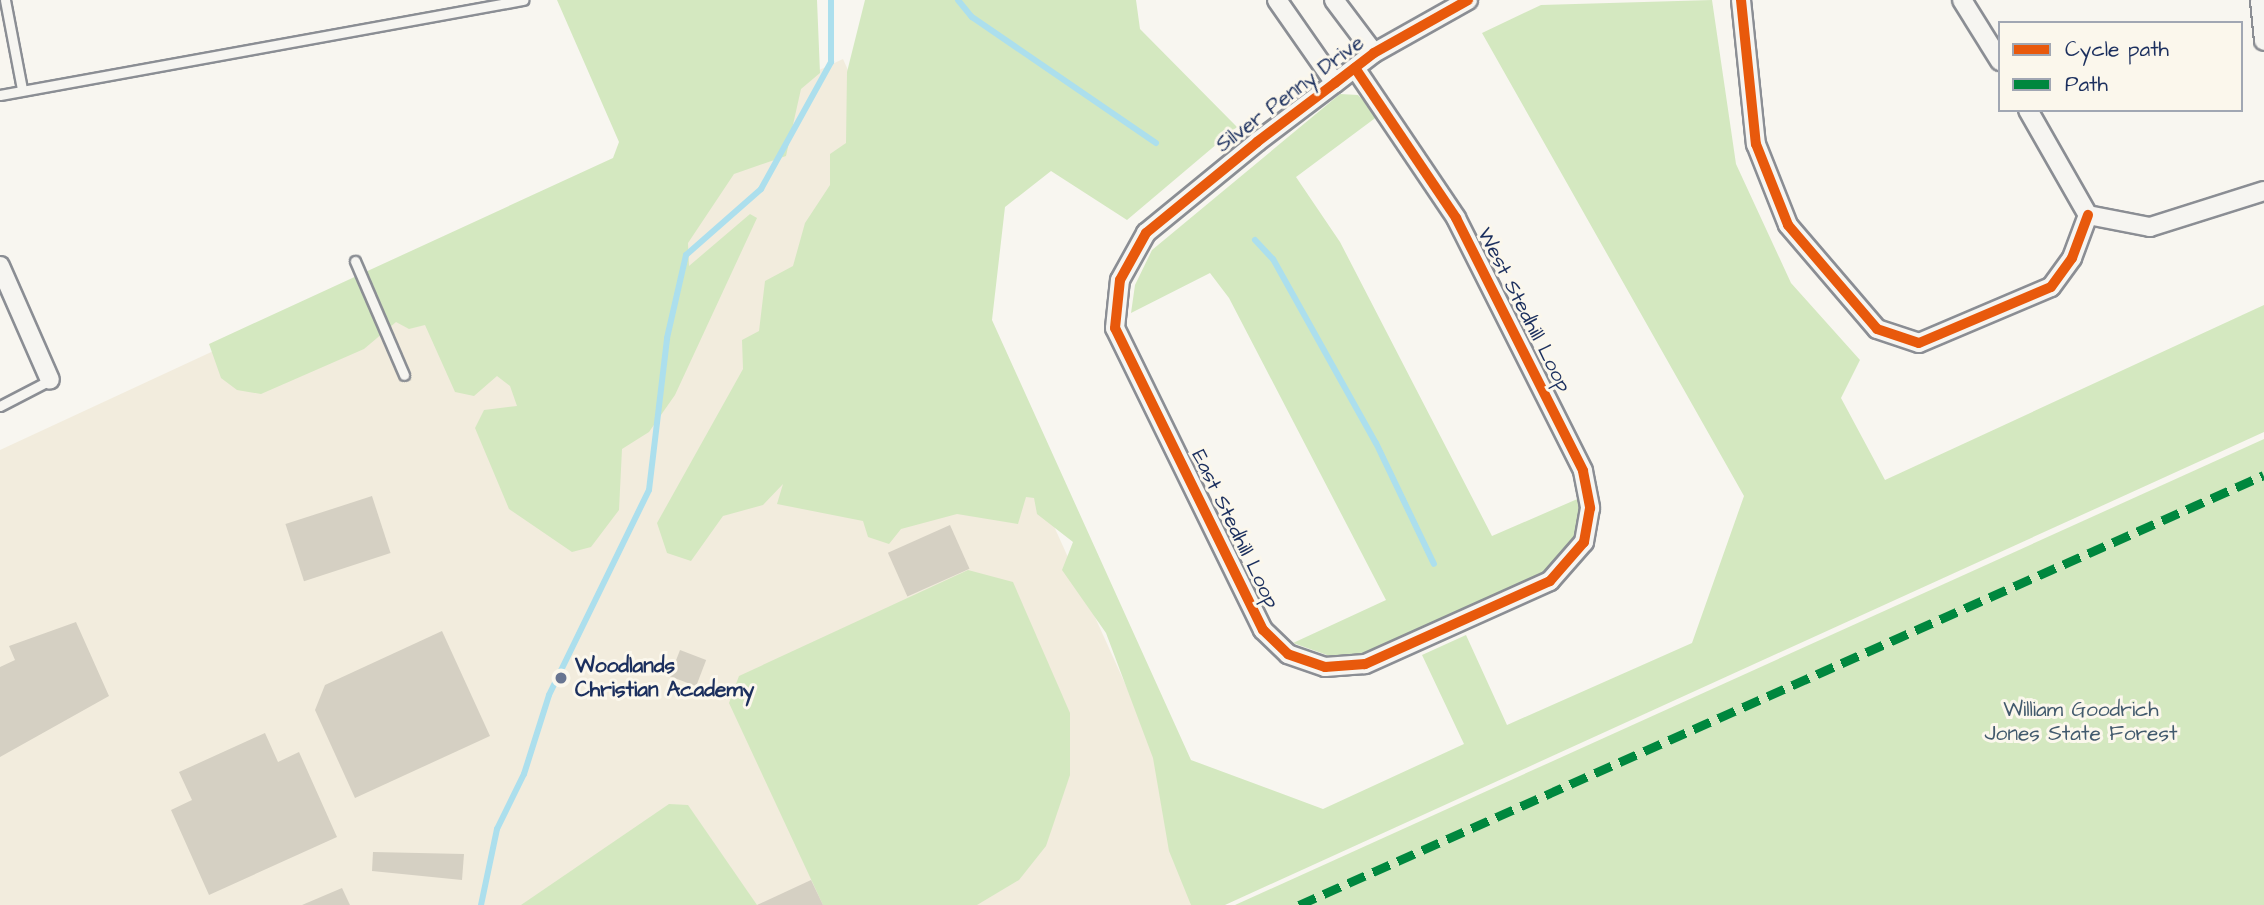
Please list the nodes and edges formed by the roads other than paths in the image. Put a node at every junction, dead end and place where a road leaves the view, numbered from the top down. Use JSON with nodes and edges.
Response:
{"nodes":[{"id":1,"x":5,"y":0,"type":"edge"},
{"id":2,"x":523,"y":0,"type":"edge"},
{"id":3,"x":1277,"y":0,"type":"edge"},
{"id":4,"x":1334,"y":0,"type":"edge"},
{"id":5,"x":1468,"y":0,"type":"edge"},
{"id":6,"x":1741,"y":0,"type":"edge"},
{"id":7,"x":1962,"y":0,"type":"edge"},
{"id":8,"x":2260,"y":0,"type":"edge"},
{"id":9,"x":2264,"y":41,"type":"edge"},
{"id":10,"x":1374,"y":53,"type":"junction"},
{"id":11,"x":1998,"y":58,"type":"edge"},
{"id":12,"x":1355,"y":68,"type":"junction"},
{"id":13,"x":1335,"y":83,"type":"junction"},
{"id":14,"x":22,"y":89,"type":"junction"},
{"id":15,"x":0,"y":95,"type":"edge"},
{"id":16,"x":2029,"y":112,"type":"edge"},
{"id":17,"x":2264,"y":191,"type":"edge"},
{"id":18,"x":2088,"y":215,"type":"junction"},
{"id":19,"x":1146,"y":233,"type":"joint"},
{"id":20,"x":355,"y":261,"type":"dead end"},
{"id":21,"x":0,"y":266,"type":"edge"},
{"id":22,"x":404,"y":375,"type":"dead end"},
{"id":23,"x":50,"y":380,"type":"joint"},
{"id":24,"x":0,"y":406,"type":"edge"},
{"id":25,"x":1550,"y":581,"type":"joint"}],
"edges":[{"from":1,"to":14,"type":"lane"},
{"from":2,"to":14,"type":"lane"},
{"from":3,"to":13,"type":"street"},
{"from":4,"to":10,"type":"street"},
{"from":5,"to":10,"type":"street","name":"Silver Penny Drive"},
{"from":6,"to":18,"type":"street"},
{"from":7,"to":11,"type":"street"},
{"from":8,"to":9,"type":"street"},
{"from":10,"to":12,"type":"street","name":"Silver Penny Drive"},
{"from":12,"to":13,"type":"street","name":"Silver Penny Drive"},
{"from":12,"to":25,"type":"street","name":"West Stedhill Loop"},
{"from":13,"to":19,"type":"street","name":"Silver Penny Drive"},
{"from":14,"to":15,"type":"lane"},
{"from":16,"to":18,"type":"street"},
{"from":17,"to":18,"type":"street"},
{"from":19,"to":25,"type":"street","name":"East Stedhill Loop"},
{"from":20,"to":22,"type":"lane"},
{"from":21,"to":23,"type":"street"},
{"from":23,"to":24,"type":"lane"}]}
